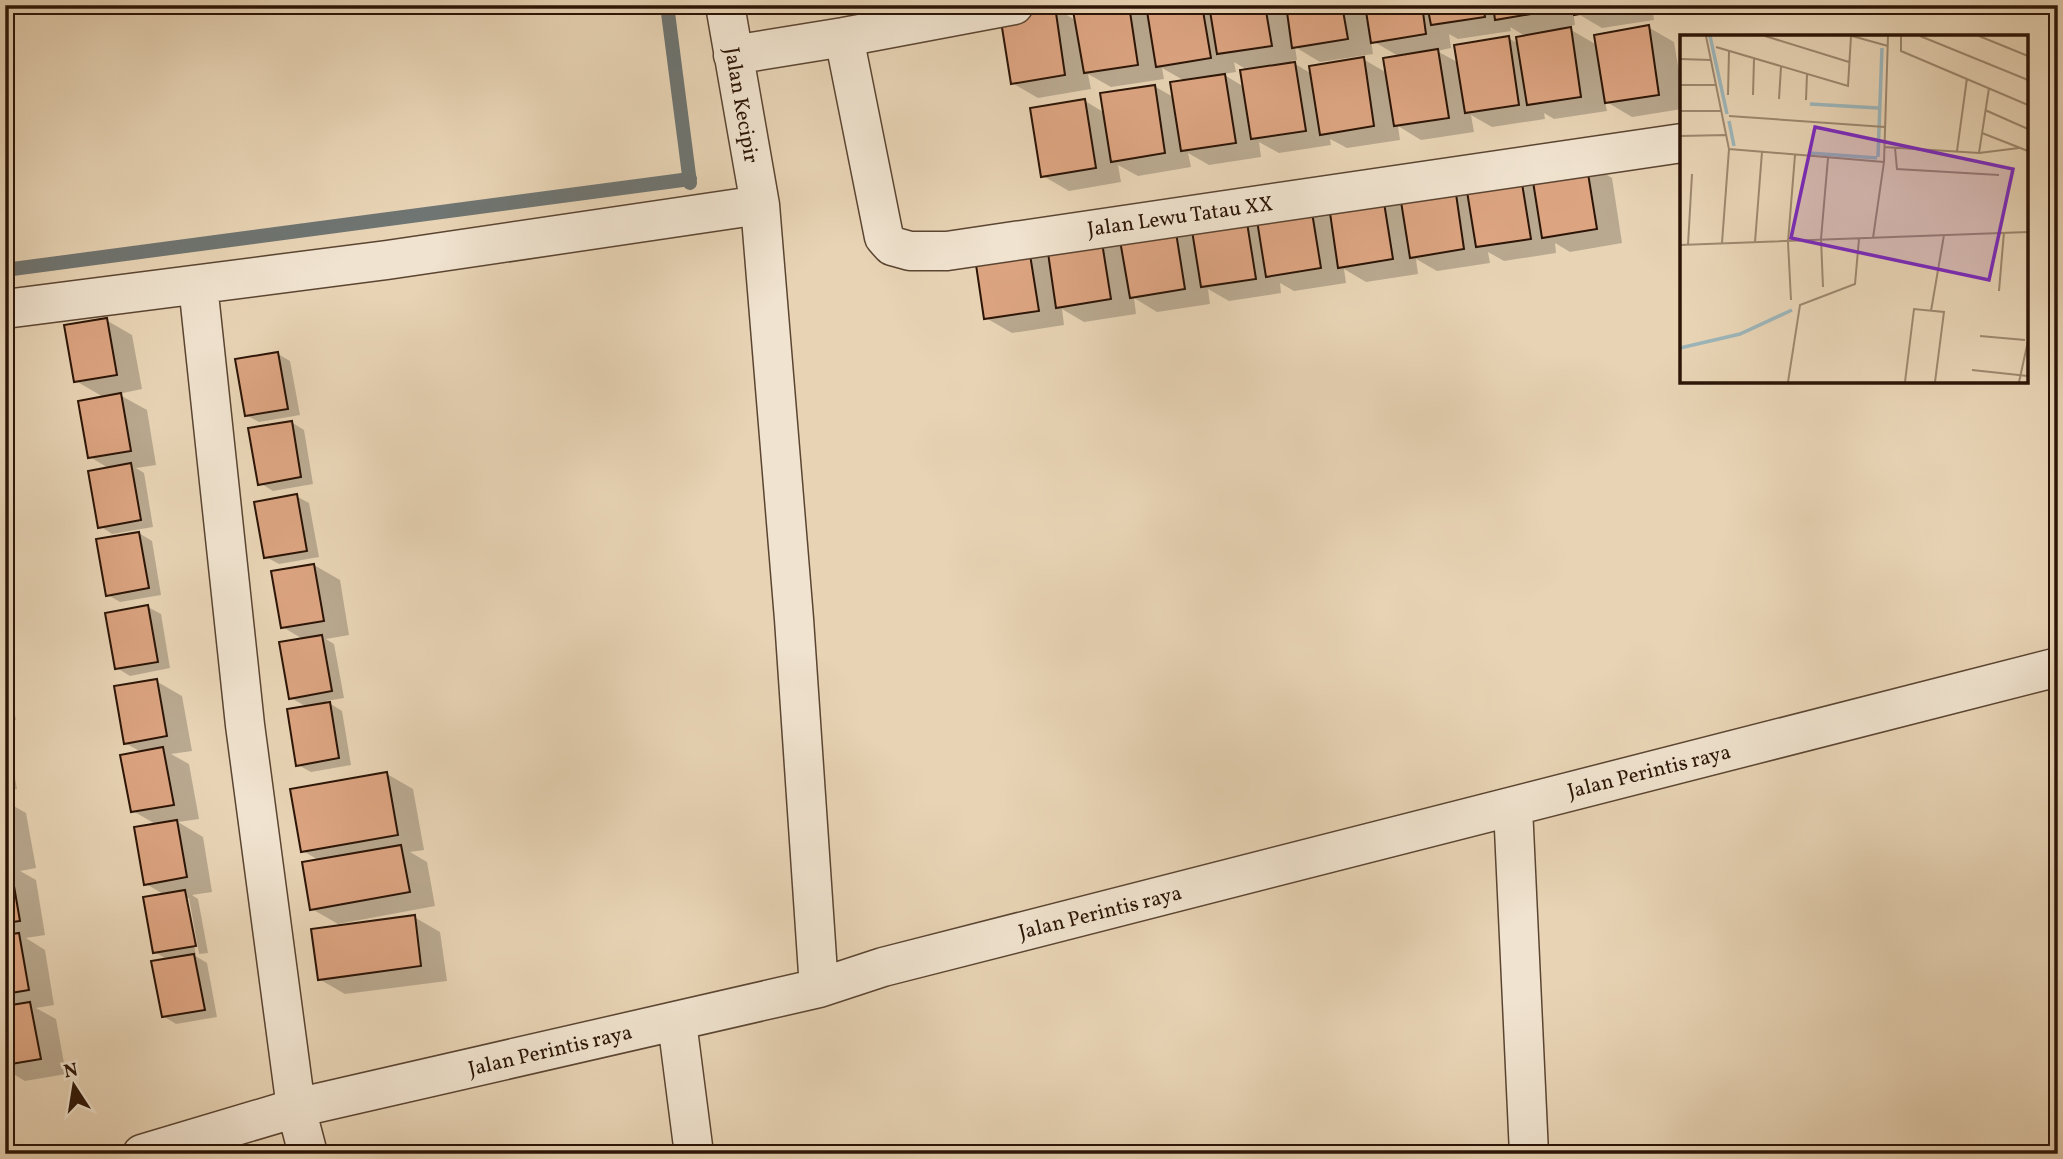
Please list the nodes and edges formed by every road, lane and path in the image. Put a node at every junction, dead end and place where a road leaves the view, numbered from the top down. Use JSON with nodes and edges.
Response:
{"nodes":[{"id":1,"x":725,"y":5,"type":"edge"},
{"id":2,"x":1014,"y":5,"type":"edge"},
{"id":3,"x":844,"y":37,"type":"junction"},
{"id":4,"x":733,"y":55,"type":"junction"},
{"id":5,"x":1680,"y":142,"type":"edge"},
{"id":6,"x":760,"y":205,"type":"junction"},
{"id":7,"x":198,"y":285,"type":"junction"},
{"id":8,"x":5,"y":309,"type":"edge"},
{"id":9,"x":2058,"y":667,"type":"edge"},
{"id":10,"x":1513,"y":807,"type":"junction"},
{"id":11,"x":818,"y":988,"type":"junction"},
{"id":12,"x":677,"y":1022,"type":"junction"},
{"id":13,"x":296,"y":1108,"type":"junction"},
{"id":14,"x":142,"y":1154,"type":"edge"},
{"id":15,"x":308,"y":1154,"type":"edge"},
{"id":16,"x":694,"y":1154,"type":"edge"},
{"id":17,"x":1530,"y":1154,"type":"edge"}],
"edges":[{"from":1,"to":4,"type":"street","name":"Jalan Kecipir"},
{"from":2,"to":3,"type":"street"},
{"from":3,"to":4,"type":"street"},
{"from":3,"to":5,"type":"street","name":"Jalan Lewu Tatau XX"},
{"from":4,"to":6,"type":"street","name":"Jalan Kecipir"},
{"from":6,"to":7,"type":"street"},
{"from":6,"to":11,"type":"street","name":"Jalan Kecipir"},
{"from":7,"to":8,"type":"street"},
{"from":7,"to":13,"type":"street"},
{"from":9,"to":10,"type":"street","name":"Jalan Perintis raya"},
{"from":10,"to":11,"type":"street","name":"Jalan Perintis raya"},
{"from":10,"to":17,"type":"street"},
{"from":11,"to":12,"type":"street","name":"Jalan Perintis raya"},
{"from":12,"to":13,"type":"street","name":"Jalan Perintis raya"},
{"from":12,"to":16,"type":"street"},
{"from":13,"to":14,"type":"street","name":"Jalan Perintis raya"},
{"from":13,"to":15,"type":"street"}]}
